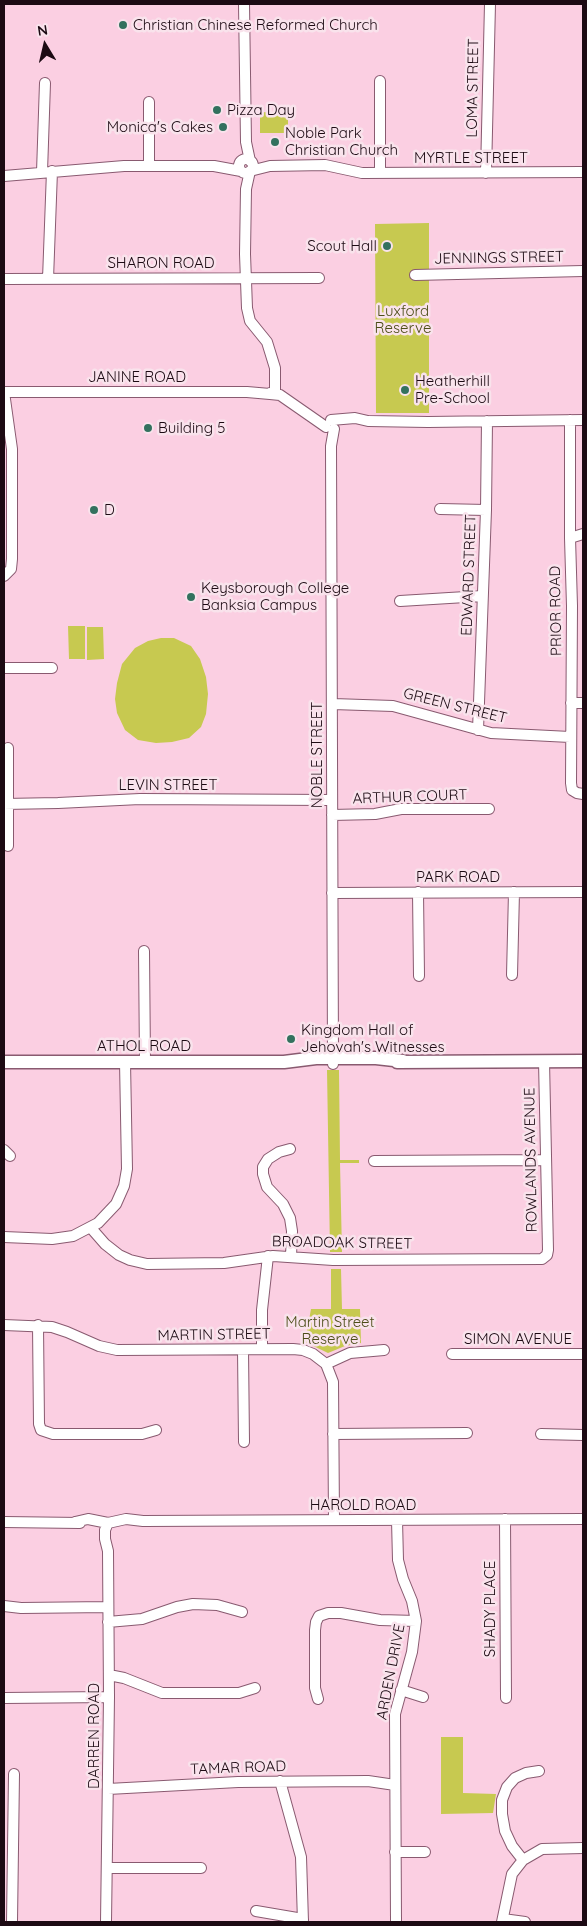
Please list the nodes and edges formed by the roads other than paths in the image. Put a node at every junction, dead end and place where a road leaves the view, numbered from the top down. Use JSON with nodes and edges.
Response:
{"nodes":[{"id":1,"x":244,"y":4,"type":"edge"},
{"id":2,"x":490,"y":4,"type":"edge"},
{"id":3,"x":380,"y":81,"type":"dead end"},
{"id":4,"x":45,"y":83,"type":"dead end"},
{"id":5,"x":149,"y":102,"type":"dead end"},
{"id":6,"x":149,"y":166,"type":"junction"},
{"id":7,"x":246,"y":166,"type":"junction"},
{"id":8,"x":47,"y":171,"type":"junction"},
{"id":9,"x":380,"y":172,"type":"junction"},
{"id":10,"x":486,"y":172,"type":"junction"},
{"id":11,"x":583,"y":172,"type":"edge"},
{"id":12,"x":4,"y":176,"type":"edge"},
{"id":13,"x":583,"y":271,"type":"edge"},
{"id":14,"x":415,"y":275,"type":"dead end"},
{"id":15,"x":246,"y":278,"type":"junction"},
{"id":16,"x":319,"y":278,"type":"dead end"},
{"id":17,"x":48,"y":279,"type":"junction"},
{"id":18,"x":4,"y":280,"type":"edge"},
{"id":19,"x":4,"y":392,"type":"edge"},
{"id":20,"x":273,"y":392,"type":"junction"},
{"id":21,"x":570,"y":420,"type":"junction"},
{"id":22,"x":583,"y":420,"type":"edge"},
{"id":23,"x":487,"y":421,"type":"junction"},
{"id":24,"x":331,"y":425,"type":"junction"},
{"id":25,"x":8,"y":487,"type":"edge"},
{"id":26,"x":440,"y":509,"type":"dead end"},
{"id":27,"x":486,"y":510,"type":"junction"},
{"id":28,"x":583,"y":534,"type":"edge"},
{"id":29,"x":570,"y":538,"type":"junction"},
{"id":30,"x":4,"y":576,"type":"edge"},
{"id":31,"x":482,"y":596,"type":"junction"},
{"id":32,"x":400,"y":601,"type":"dead end"},
{"id":33,"x":572,"y":606,"type":"junction"},
{"id":34,"x":583,"y":606,"type":"edge"},
{"id":35,"x":4,"y":668,"type":"edge"},
{"id":36,"x":52,"y":668,"type":"dead end"},
{"id":37,"x":583,"y":703,"type":"edge"},
{"id":38,"x":332,"y":704,"type":"junction"},
{"id":39,"x":571,"y":704,"type":"junction"},
{"id":40,"x":478,"y":730,"type":"junction"},
{"id":41,"x":570,"y":737,"type":"junction"},
{"id":42,"x":8,"y":748,"type":"dead end"},
{"id":43,"x":583,"y":794,"type":"edge"},
{"id":44,"x":332,"y":800,"type":"junction"},
{"id":45,"x":6,"y":804,"type":"edge"},
{"id":46,"x":490,"y":809,"type":"dead end"},
{"id":47,"x":332,"y":815,"type":"junction"},
{"id":48,"x":8,"y":846,"type":"dead end"},
{"id":49,"x":332,"y":892,"type":"junction"},
{"id":50,"x":418,"y":892,"type":"junction"},
{"id":51,"x":514,"y":892,"type":"junction"},
{"id":52,"x":583,"y":892,"type":"edge"},
{"id":53,"x":144,"y":951,"type":"dead end"},
{"id":54,"x":512,"y":975,"type":"dead end"},
{"id":55,"x":419,"y":976,"type":"dead end"},
{"id":56,"x":334,"y":1061,"type":"junction"},
{"id":57,"x":544,"y":1061,"type":"junction"},
{"id":58,"x":583,"y":1061,"type":"edge"},
{"id":59,"x":4,"y":1062,"type":"edge"},
{"id":60,"x":125,"y":1062,"type":"junction"},
{"id":61,"x":145,"y":1062,"type":"junction"},
{"id":62,"x":290,"y":1149,"type":"dead end"},
{"id":63,"x":546,"y":1160,"type":"junction"},
{"id":64,"x":374,"y":1161,"type":"dead end"},
{"id":65,"x":91,"y":1228,"type":"junction"},
{"id":66,"x":4,"y":1237,"type":"edge"},
{"id":67,"x":268,"y":1256,"type":"junction"},
{"id":68,"x":291,"y":1257,"type":"junction"},
{"id":69,"x":545,"y":1257,"type":"joint"},
{"id":70,"x":4,"y":1325,"type":"edge"},
{"id":71,"x":38,"y":1325,"type":"junction"},
{"id":72,"x":262,"y":1349,"type":"junction"},
{"id":73,"x":243,"y":1350,"type":"junction"},
{"id":74,"x":384,"y":1350,"type":"dead end"},
{"id":75,"x":452,"y":1354,"type":"dead end"},
{"id":76,"x":583,"y":1354,"type":"edge"},
{"id":77,"x":326,"y":1364,"type":"junction"},
{"id":78,"x":156,"y":1430,"type":"dead end"},
{"id":79,"x":334,"y":1434,"type":"junction"},
{"id":80,"x":466,"y":1434,"type":"dead end"},
{"id":81,"x":542,"y":1434,"type":"dead end"},
{"id":82,"x":583,"y":1435,"type":"edge"},
{"id":83,"x":244,"y":1442,"type":"dead end"},
{"id":84,"x":505,"y":1519,"type":"junction"},
{"id":85,"x":583,"y":1519,"type":"edge"},
{"id":86,"x":334,"y":1520,"type":"junction"},
{"id":87,"x":396,"y":1520,"type":"junction"},
{"id":88,"x":4,"y":1522,"type":"edge"},
{"id":89,"x":108,"y":1527,"type":"junction"},
{"id":90,"x":4,"y":1606,"type":"edge"},
{"id":91,"x":108,"y":1608,"type":"junction"},
{"id":92,"x":242,"y":1612,"type":"dead end"},
{"id":93,"x":416,"y":1621,"type":"junction"},
{"id":94,"x":108,"y":1622,"type":"junction"},
{"id":95,"x":109,"y":1676,"type":"junction"},
{"id":96,"x":255,"y":1688,"type":"dead end"},
{"id":97,"x":402,"y":1690,"type":"junction"},
{"id":98,"x":109,"y":1697,"type":"junction"},
{"id":99,"x":423,"y":1697,"type":"dead end"},
{"id":100,"x":4,"y":1698,"type":"edge"},
{"id":101,"x":506,"y":1698,"type":"dead end"},
{"id":102,"x":318,"y":1699,"type":"dead end"},
{"id":103,"x":539,"y":1771,"type":"dead end"},
{"id":104,"x":14,"y":1774,"type":"dead end"},
{"id":105,"x":280,"y":1781,"type":"junction"},
{"id":106,"x":395,"y":1781,"type":"junction"},
{"id":107,"x":108,"y":1789,"type":"junction"},
{"id":108,"x":583,"y":1848,"type":"edge"},
{"id":109,"x":395,"y":1852,"type":"junction"},
{"id":110,"x":425,"y":1852,"type":"dead end"},
{"id":111,"x":523,"y":1860,"type":"junction"},
{"id":112,"x":107,"y":1868,"type":"junction"},
{"id":113,"x":201,"y":1868,"type":"dead end"},
{"id":114,"x":256,"y":1911,"type":"dead end"},
{"id":115,"x":303,"y":1920,"type":"edge"},
{"id":116,"x":503,"y":1921,"type":"edge"},
{"id":117,"x":12,"y":1922,"type":"edge"},
{"id":118,"x":106,"y":1922,"type":"edge"},
{"id":119,"x":396,"y":1922,"type":"edge"},
{"id":120,"x":525,"y":1922,"type":"edge"}],
"edges":[{"from":1,"to":7,"type":"street"},
{"from":2,"to":10,"type":"street","name":"LOMA STREET"},
{"from":3,"to":9,"type":"street"},
{"from":4,"to":8,"type":"street"},
{"from":5,"to":6,"type":"street"},
{"from":6,"to":7,"type":"street","name":"MYRTLE STREET"},
{"from":6,"to":8,"type":"street","name":"MYRTLE STREET"},
{"from":7,"to":9,"type":"street","name":"MYRTLE STREET"},
{"from":7,"to":15,"type":"street"},
{"from":8,"to":12,"type":"street","name":"MYRTLE STREET"},
{"from":8,"to":17,"type":"street"},
{"from":9,"to":10,"type":"street","name":"MYRTLE STREET"},
{"from":10,"to":11,"type":"street","name":"MYRTLE STREET"},
{"from":13,"to":14,"type":"street","name":"JENNINGS STREET"},
{"from":15,"to":16,"type":"street","name":"SHARON ROAD"},
{"from":15,"to":17,"type":"street","name":"SHARON ROAD"},
{"from":15,"to":20,"type":"street"},
{"from":17,"to":18,"type":"street","name":"SHARON ROAD"},
{"from":19,"to":20,"type":"street","name":"JANINE ROAD"},
{"from":19,"to":25,"type":"street"},
{"from":20,"to":24,"type":"street"},
{"from":21,"to":22,"type":"street"},
{"from":21,"to":23,"type":"street"},
{"from":21,"to":29,"type":"street","name":"PRIOR ROAD"},
{"from":23,"to":24,"type":"street"},
{"from":23,"to":27,"type":"street","name":"EDWARD STREET"},
{"from":24,"to":38,"type":"street","name":"NOBLE STREET"},
{"from":25,"to":30,"type":"street"},
{"from":26,"to":27,"type":"street"},
{"from":27,"to":31,"type":"street","name":"EDWARD STREET"},
{"from":28,"to":29,"type":"street"},
{"from":29,"to":33,"type":"street","name":"PRIOR ROAD"},
{"from":31,"to":32,"type":"street"},
{"from":31,"to":40,"type":"street","name":"EDWARD STREET"},
{"from":33,"to":34,"type":"street"},
{"from":33,"to":39,"type":"street","name":"PRIOR ROAD"},
{"from":35,"to":36,"type":"street"},
{"from":37,"to":39,"type":"street"},
{"from":38,"to":40,"type":"street","name":"GREEN STREET"},
{"from":38,"to":44,"type":"street","name":"NOBLE STREET"},
{"from":39,"to":41,"type":"street","name":"PRIOR ROAD"},
{"from":40,"to":41,"type":"street","name":"GREEN STREET"},
{"from":41,"to":43,"type":"street","name":"PRIOR ROAD"},
{"from":42,"to":45,"type":"street"},
{"from":44,"to":45,"type":"street","name":"LEVIN STREET"},
{"from":44,"to":47,"type":"street","name":"NOBLE STREET"},
{"from":45,"to":48,"type":"street"},
{"from":46,"to":47,"type":"street","name":"ARTHUR COURT"},
{"from":47,"to":49,"type":"street","name":"NOBLE STREET"},
{"from":49,"to":50,"type":"street","name":"PARK ROAD"},
{"from":49,"to":56,"type":"street","name":"NOBLE STREET"},
{"from":50,"to":51,"type":"street","name":"PARK ROAD"},
{"from":50,"to":55,"type":"street"},
{"from":51,"to":52,"type":"street","name":"PARK ROAD"},
{"from":51,"to":54,"type":"street"},
{"from":53,"to":61,"type":"street"},
{"from":56,"to":57,"type":"main road","name":"ATHOL ROAD"},
{"from":56,"to":61,"type":"main road","name":"ATHOL ROAD"},
{"from":57,"to":58,"type":"main road","name":"ATHOL ROAD"},
{"from":57,"to":63,"type":"street","name":"ROWLANDS AVENUE"},
{"from":59,"to":60,"type":"main road","name":"ATHOL ROAD"},
{"from":60,"to":61,"type":"main road","name":"ATHOL ROAD"},
{"from":60,"to":65,"type":"street"},
{"from":62,"to":68,"type":"street"},
{"from":63,"to":64,"type":"street"},
{"from":63,"to":69,"type":"street","name":"ROWLANDS AVENUE"},
{"from":65,"to":66,"type":"street"},
{"from":65,"to":67,"type":"street","name":"BROADOAK STREET"},
{"from":67,"to":68,"type":"street","name":"BROADOAK STREET"},
{"from":67,"to":72,"type":"street"},
{"from":68,"to":69,"type":"street","name":"BROADOAK STREET"},
{"from":70,"to":71,"type":"street","name":"MARTIN STREET"},
{"from":71,"to":73,"type":"street","name":"MARTIN STREET"},
{"from":71,"to":78,"type":"street"},
{"from":72,"to":73,"type":"street","name":"MARTIN STREET"},
{"from":72,"to":77,"type":"street","name":"MARTIN STREET"},
{"from":73,"to":83,"type":"street"},
{"from":74,"to":77,"type":"street"},
{"from":75,"to":76,"type":"street","name":"SIMON AVENUE"},
{"from":77,"to":79,"type":"street"},
{"from":79,"to":80,"type":"street"},
{"from":79,"to":86,"type":"street"},
{"from":81,"to":82,"type":"street"},
{"from":84,"to":85,"type":"street","name":"HAROLD ROAD"},
{"from":84,"to":87,"type":"street","name":"HAROLD ROAD"},
{"from":84,"to":101,"type":"street","name":"SHADY PLACE"},
{"from":86,"to":87,"type":"street","name":"HAROLD ROAD"},
{"from":86,"to":89,"type":"street","name":"HAROLD ROAD"},
{"from":87,"to":93,"type":"street","name":"ARDEN DRIVE"},
{"from":88,"to":89,"type":"street","name":"HAROLD ROAD"},
{"from":89,"to":91,"type":"street","name":"DARREN ROAD"},
{"from":90,"to":91,"type":"street"},
{"from":91,"to":94,"type":"street","name":"DARREN ROAD"},
{"from":92,"to":94,"type":"street"},
{"from":93,"to":97,"type":"street","name":"ARDEN DRIVE"},
{"from":93,"to":102,"type":"street"},
{"from":94,"to":95,"type":"street","name":"DARREN ROAD"},
{"from":95,"to":96,"type":"street"},
{"from":95,"to":98,"type":"street","name":"DARREN ROAD"},
{"from":97,"to":99,"type":"street"},
{"from":97,"to":106,"type":"street","name":"ARDEN DRIVE"},
{"from":98,"to":100,"type":"street"},
{"from":98,"to":107,"type":"street","name":"DARREN ROAD"},
{"from":103,"to":111,"type":"street"},
{"from":104,"to":117,"type":"street"},
{"from":105,"to":106,"type":"street","name":"TAMAR ROAD"},
{"from":105,"to":107,"type":"street","name":"TAMAR ROAD"},
{"from":105,"to":115,"type":"street"},
{"from":106,"to":109,"type":"street","name":"ARDEN DRIVE"},
{"from":107,"to":112,"type":"street","name":"DARREN ROAD"},
{"from":108,"to":111,"type":"street"},
{"from":109,"to":110,"type":"street"},
{"from":109,"to":119,"type":"street","name":"ARDEN DRIVE"},
{"from":111,"to":116,"type":"street"},
{"from":112,"to":113,"type":"street"},
{"from":112,"to":118,"type":"street","name":"DARREN ROAD"},
{"from":114,"to":115,"type":"street"},
{"from":116,"to":120,"type":"street"}]}
